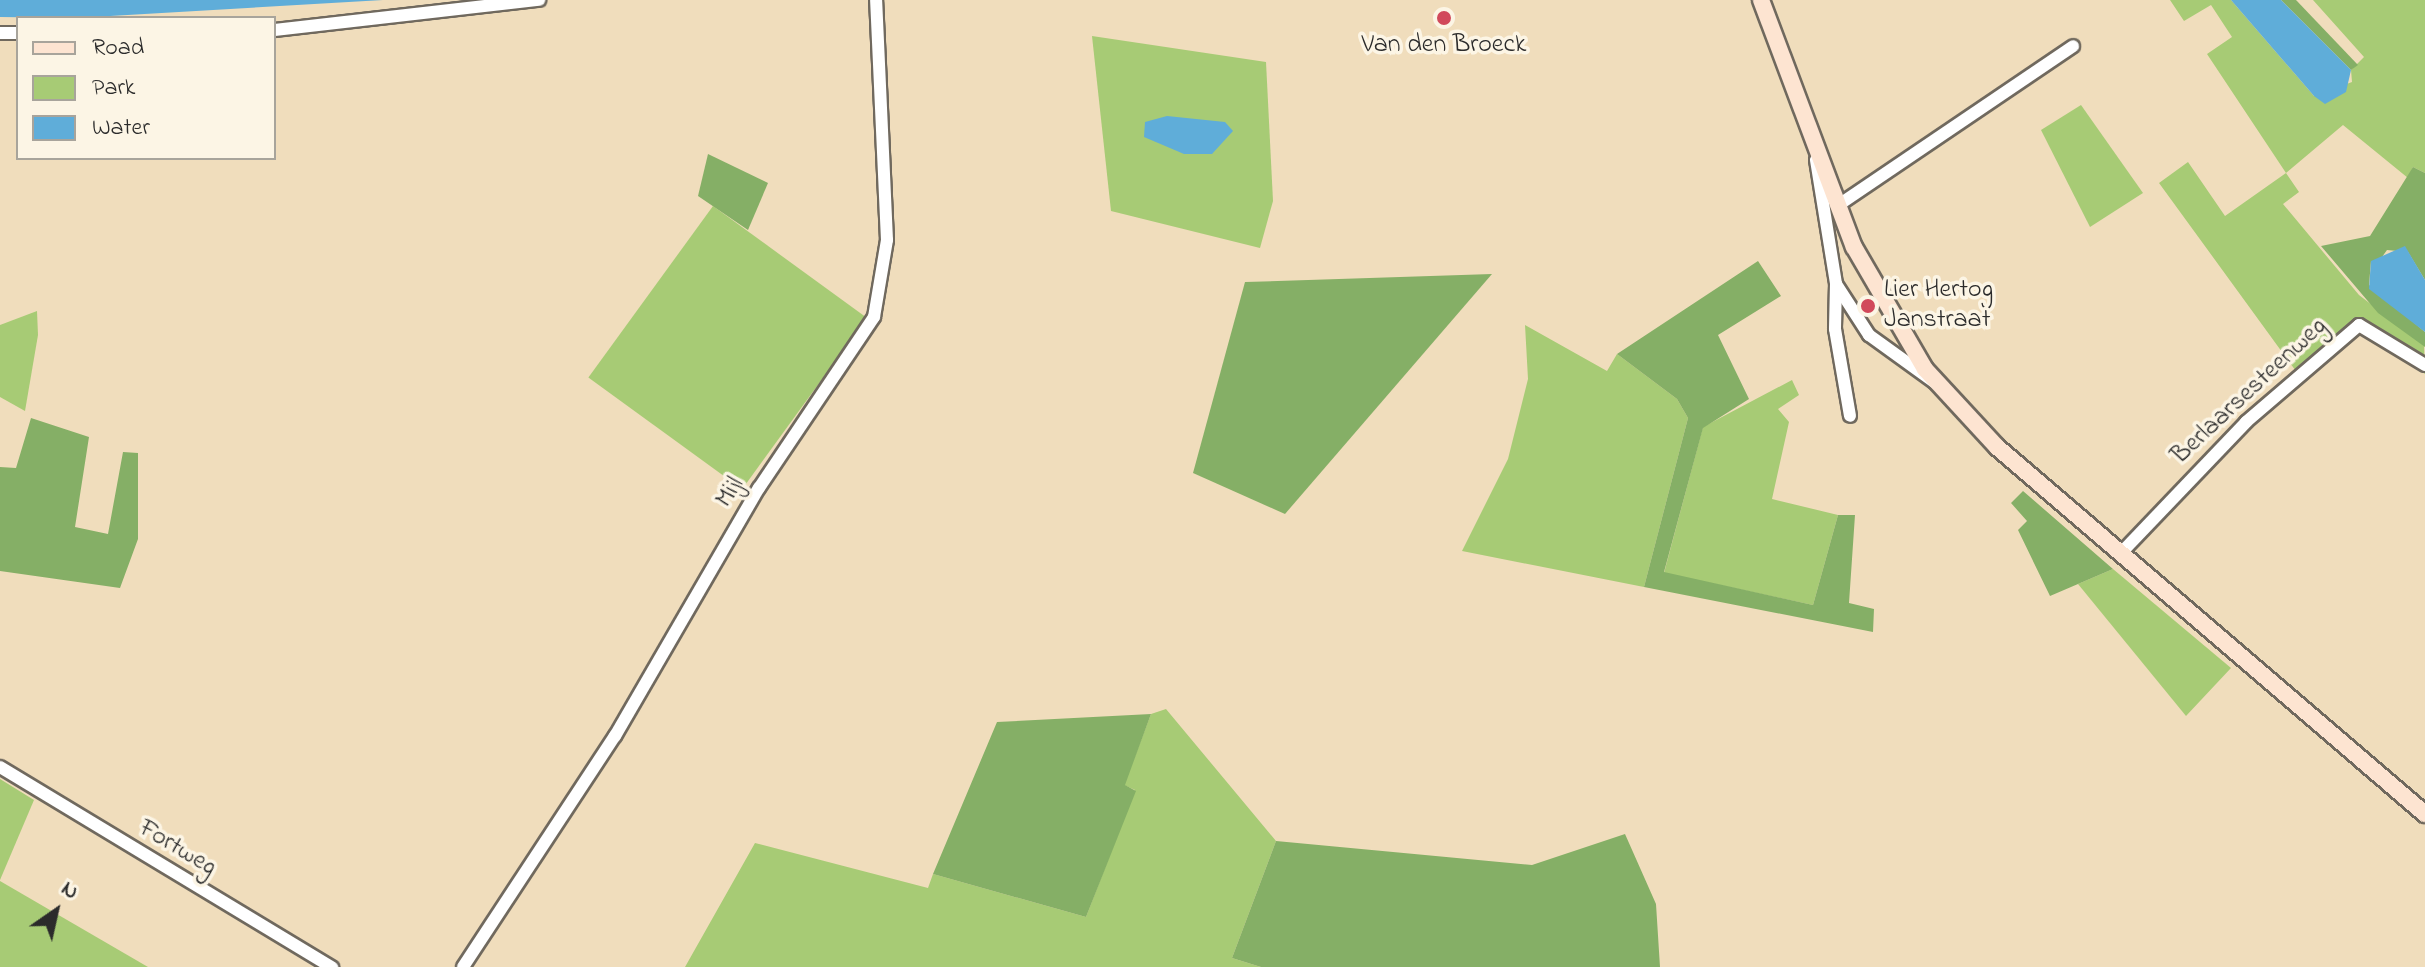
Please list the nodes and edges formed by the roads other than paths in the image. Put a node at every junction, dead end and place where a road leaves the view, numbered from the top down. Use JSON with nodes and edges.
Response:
{"nodes":[{"id":1,"x":539,"y":0,"type":"edge"},
{"id":2,"x":876,"y":0,"type":"edge"},
{"id":3,"x":1761,"y":0,"type":"edge"},
{"id":4,"x":276,"y":30,"type":"edge"},
{"id":5,"x":2073,"y":46,"type":"dead end"},
{"id":6,"x":1814,"y":148,"type":"junction"},
{"id":7,"x":1837,"y":206,"type":"junction"},
{"id":8,"x":1836,"y":284,"type":"junction"},
{"id":9,"x":2425,"y":365,"type":"edge"},
{"id":10,"x":1937,"y":384,"type":"junction"},
{"id":11,"x":1850,"y":416,"type":"dead end"},
{"id":12,"x":2121,"y":553,"type":"junction"},
{"id":13,"x":0,"y":767,"type":"edge"},
{"id":14,"x":2425,"y":814,"type":"edge"},
{"id":15,"x":332,"y":967,"type":"edge"},
{"id":16,"x":463,"y":967,"type":"edge"}],
"edges":[{"from":1,"to":4,"type":"street"},
{"from":2,"to":16,"type":"street","name":"Mijl"},
{"from":3,"to":6,"type":"street"},
{"from":5,"to":7,"type":"street"},
{"from":6,"to":7,"type":"street"},
{"from":6,"to":8,"type":"street"},
{"from":7,"to":10,"type":"street"},
{"from":8,"to":10,"type":"street"},
{"from":8,"to":11,"type":"street"},
{"from":9,"to":12,"type":"street","name":"Berlaarsesteenweg"},
{"from":10,"to":12,"type":"street"},
{"from":12,"to":14,"type":"street"},
{"from":13,"to":15,"type":"street","name":"Fortweg"}]}
